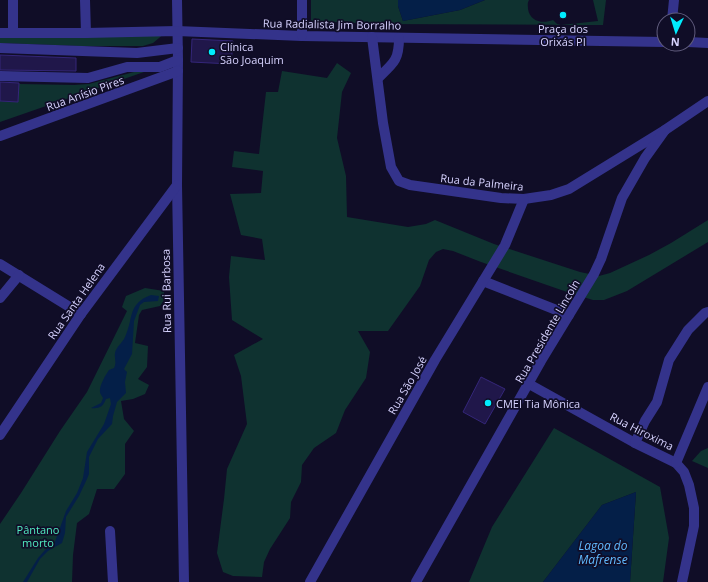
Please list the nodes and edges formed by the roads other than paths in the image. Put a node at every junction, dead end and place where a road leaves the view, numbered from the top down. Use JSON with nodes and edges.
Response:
{"nodes":[{"id":1,"x":13,"y":0,"type":"edge"},
{"id":2,"x":85,"y":0,"type":"edge"},
{"id":3,"x":177,"y":0,"type":"edge"},
{"id":4,"x":302,"y":0,"type":"edge"},
{"id":5,"x":674,"y":0,"type":"edge"},
{"id":6,"x":673,"y":12,"type":"edge"},
{"id":7,"x":177,"y":32,"type":"junction"},
{"id":8,"x":0,"y":33,"type":"edge"},
{"id":9,"x":13,"y":33,"type":"junction"},
{"id":10,"x":86,"y":33,"type":"junction"},
{"id":11,"x":302,"y":36,"type":"junction"},
{"id":12,"x":372,"y":37,"type":"junction"},
{"id":13,"x":399,"y":38,"type":"junction"},
{"id":14,"x":656,"y":42,"type":"edge"},
{"id":15,"x":696,"y":42,"type":"edge"},
{"id":16,"x":708,"y":43,"type":"edge"},
{"id":17,"x":0,"y":48,"type":"edge"},
{"id":18,"x":178,"y":48,"type":"junction"},
{"id":19,"x":178,"y":60,"type":"junction"},
{"id":20,"x":160,"y":67,"type":"junction"},
{"id":21,"x":178,"y":72,"type":"junction"},
{"id":22,"x":0,"y":76,"type":"edge"},
{"id":23,"x":378,"y":78,"type":"junction"},
{"id":24,"x":157,"y":80,"type":"junction"},
{"id":25,"x":708,"y":101,"type":"edge"},
{"id":26,"x":665,"y":130,"type":"junction"},
{"id":27,"x":0,"y":136,"type":"edge"},
{"id":28,"x":177,"y":185,"type":"junction"},
{"id":29,"x":524,"y":199,"type":"junction"},
{"id":30,"x":0,"y":264,"type":"edge"},
{"id":31,"x":19,"y":275,"type":"junction"},
{"id":32,"x":483,"y":281,"type":"junction"},
{"id":33,"x":0,"y":298,"type":"edge"},
{"id":34,"x":708,"y":312,"type":"edge"},
{"id":35,"x":80,"y":314,"type":"junction"},
{"id":36,"x":569,"y":315,"type":"junction"},
{"id":37,"x":529,"y":384,"type":"junction"},
{"id":38,"x":708,"y":387,"type":"edge"},
{"id":39,"x":0,"y":435,"type":"edge"},
{"id":40,"x":635,"y":443,"type":"junction"},
{"id":41,"x":676,"y":463,"type":"junction"},
{"id":42,"x":110,"y":531,"type":"dead end"},
{"id":43,"x":113,"y":582,"type":"edge"},
{"id":44,"x":184,"y":582,"type":"edge"},
{"id":45,"x":310,"y":582,"type":"edge"},
{"id":46,"x":416,"y":582,"type":"edge"},
{"id":47,"x":682,"y":582,"type":"edge"}],
"edges":[{"from":1,"to":9,"type":"street"},
{"from":2,"to":10,"type":"street"},
{"from":3,"to":7,"type":"street","name":"Rua Rui Barbosa"},
{"from":4,"to":11,"type":"street"},
{"from":5,"to":6,"type":"street"},
{"from":7,"to":10,"type":"street","name":"Rua Radialista Jim Borralho"},
{"from":7,"to":11,"type":"street","name":"Rua Radialista Jim Borralho"},
{"from":7,"to":18,"type":"street","name":"Rua Rui Barbosa"},
{"from":8,"to":9,"type":"street","name":"Rua Radialista Jim Borralho"},
{"from":9,"to":10,"type":"street","name":"Rua Radialista Jim Borralho"},
{"from":11,"to":12,"type":"street","name":"Rua Radialista Jim Borralho"},
{"from":12,"to":13,"type":"street","name":"Rua Radialista Jim Borralho"},
{"from":12,"to":23,"type":"street","name":"Rua da Palmeira"},
{"from":13,"to":14,"type":"street","name":"Rua Radialista Jim Borralho"},
{"from":13,"to":23,"type":"street"},
{"from":15,"to":16,"type":"street"},
{"from":17,"to":18,"type":"street"},
{"from":18,"to":19,"type":"street","name":"Rua Rui Barbosa"},
{"from":19,"to":20,"type":"street"},
{"from":19,"to":21,"type":"street","name":"Rua Rui Barbosa"},
{"from":20,"to":22,"type":"street"},
{"from":20,"to":24,"type":"street"},
{"from":21,"to":24,"type":"street","name":"Rua Anísio Pires"},
{"from":21,"to":28,"type":"street","name":"Rua Rui Barbosa"},
{"from":23,"to":29,"type":"street","name":"Rua da Palmeira"},
{"from":24,"to":27,"type":"street","name":"Rua Anísio Pires"},
{"from":25,"to":26,"type":"street","name":"Rua da Palmeira"},
{"from":26,"to":29,"type":"street","name":"Rua da Palmeira"},
{"from":26,"to":36,"type":"street","name":"Rua Presidente Lincoln"},
{"from":28,"to":35,"type":"street","name":"Rua Santa Helena"},
{"from":28,"to":44,"type":"street","name":"Rua Rui Barbosa"},
{"from":29,"to":32,"type":"street","name":"Rua São José"},
{"from":30,"to":31,"type":"street"},
{"from":31,"to":33,"type":"street"},
{"from":31,"to":35,"type":"street"},
{"from":32,"to":36,"type":"street"},
{"from":32,"to":45,"type":"street","name":"Rua São José"},
{"from":34,"to":40,"type":"street"},
{"from":35,"to":39,"type":"street","name":"Rua Santa Helena"},
{"from":36,"to":37,"type":"street","name":"Rua Presidente Lincoln"},
{"from":37,"to":40,"type":"street","name":"Rua Hiroxima"},
{"from":37,"to":46,"type":"street","name":"Rua Presidente Lincoln"},
{"from":38,"to":41,"type":"street"},
{"from":40,"to":41,"type":"street","name":"Rua Hiroxima"},
{"from":41,"to":47,"type":"street","name":"Rua Hiroxima"},
{"from":42,"to":43,"type":"street"}]}
